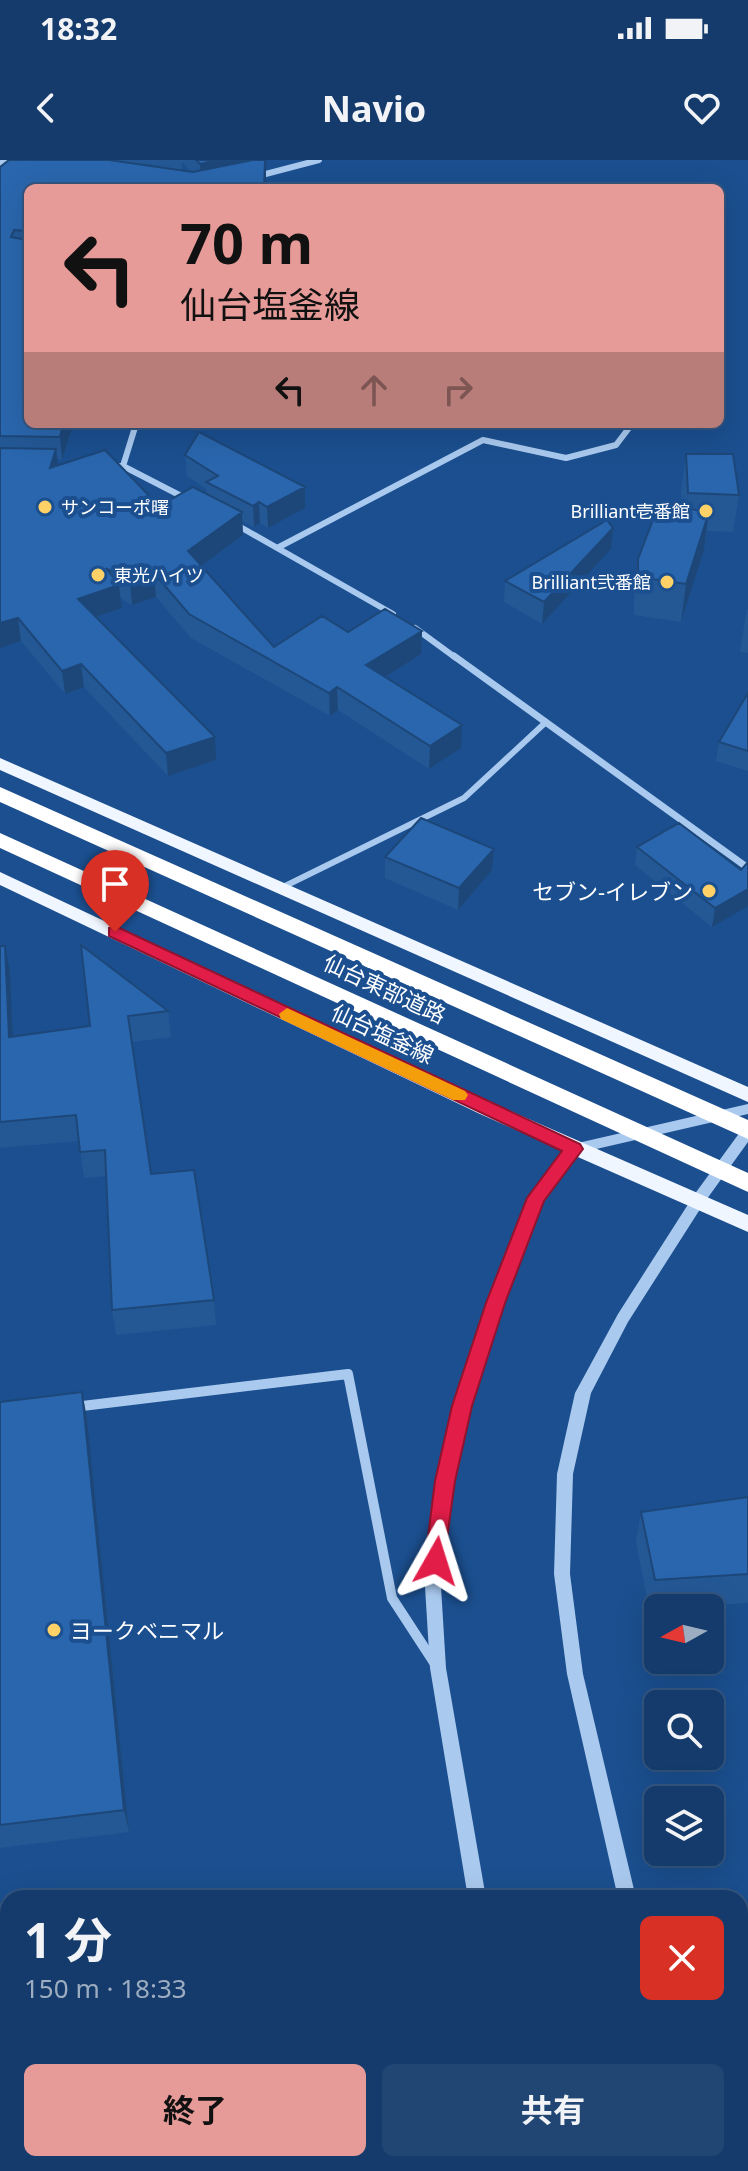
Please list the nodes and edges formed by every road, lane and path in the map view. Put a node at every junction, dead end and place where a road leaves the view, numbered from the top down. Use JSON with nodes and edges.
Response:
{"nodes":[{"id":1,"x":319,"y":160,"type":"edge"},
{"id":2,"x":0,"y":163,"type":"edge"},
{"id":3,"x":30,"y":163,"type":"edge"},
{"id":4,"x":251,"y":178,"type":"edge"},
{"id":5,"x":135,"y":428,"type":"edge"},
{"id":6,"x":629,"y":428,"type":"edge"},
{"id":7,"x":108,"y":466,"type":"edge"},
{"id":8,"x":123,"y":466,"type":"junction"},
{"id":9,"x":201,"y":507,"type":"edge"},
{"id":10,"x":227,"y":520,"type":"edge"},
{"id":11,"x":279,"y":547,"type":"junction"},
{"id":12,"x":546,"y":722,"type":"junction"},
{"id":13,"x":0,"y":763,"type":"edge"},
{"id":14,"x":0,"y":794,"type":"edge"},
{"id":15,"x":0,"y":840,"type":"edge"},
{"id":16,"x":748,"y":868,"type":"edge"},
{"id":17,"x":0,"y":878,"type":"edge"},
{"id":18,"x":281,"y":888,"type":"junction"},
{"id":19,"x":748,"y":1095,"type":"edge"},
{"id":20,"x":748,"y":1109,"type":"edge"},
{"id":21,"x":748,"y":1131,"type":"edge"},
{"id":22,"x":574,"y":1149,"type":"junction"},
{"id":23,"x":748,"y":1183,"type":"edge"},
{"id":24,"x":699,"y":1199,"type":"junction"},
{"id":25,"x":748,"y":1224,"type":"edge"},
{"id":26,"x":63,"y":1409,"type":"edge"},
{"id":27,"x":438,"y":1668,"type":"junction"},
{"id":28,"x":476,"y":1890,"type":"edge"},
{"id":29,"x":625,"y":1890,"type":"edge"}],
"edges":[{"from":1,"to":4,"type":"street"},
{"from":2,"to":3,"type":"street"},
{"from":5,"to":8,"type":"street"},
{"from":6,"to":11,"type":"street"},
{"from":7,"to":8,"type":"street"},
{"from":8,"to":9,"type":"street"},
{"from":10,"to":11,"type":"street"},
{"from":11,"to":12,"type":"street"},
{"from":12,"to":16,"type":"street"},
{"from":12,"to":18,"type":"lane"},
{"from":13,"to":18,"type":"main road"},
{"from":14,"to":21,"type":"highway","name":"仙台東部道路"},
{"from":15,"to":23,"type":"highway","name":"仙台東部道路"},
{"from":17,"to":22,"type":"main road","name":"仙台塩釜線"},
{"from":18,"to":19,"type":"main road"},
{"from":20,"to":22,"type":"street"},
{"from":21,"to":24,"type":"street"},
{"from":22,"to":24,"type":"main road","name":"仙台塩釜線"},
{"from":22,"to":27,"type":"street"},
{"from":24,"to":25,"type":"main road","name":"仙台塩釜線"},
{"from":24,"to":29,"type":"street"},
{"from":26,"to":27,"type":"street"},
{"from":27,"to":28,"type":"street"}]}
